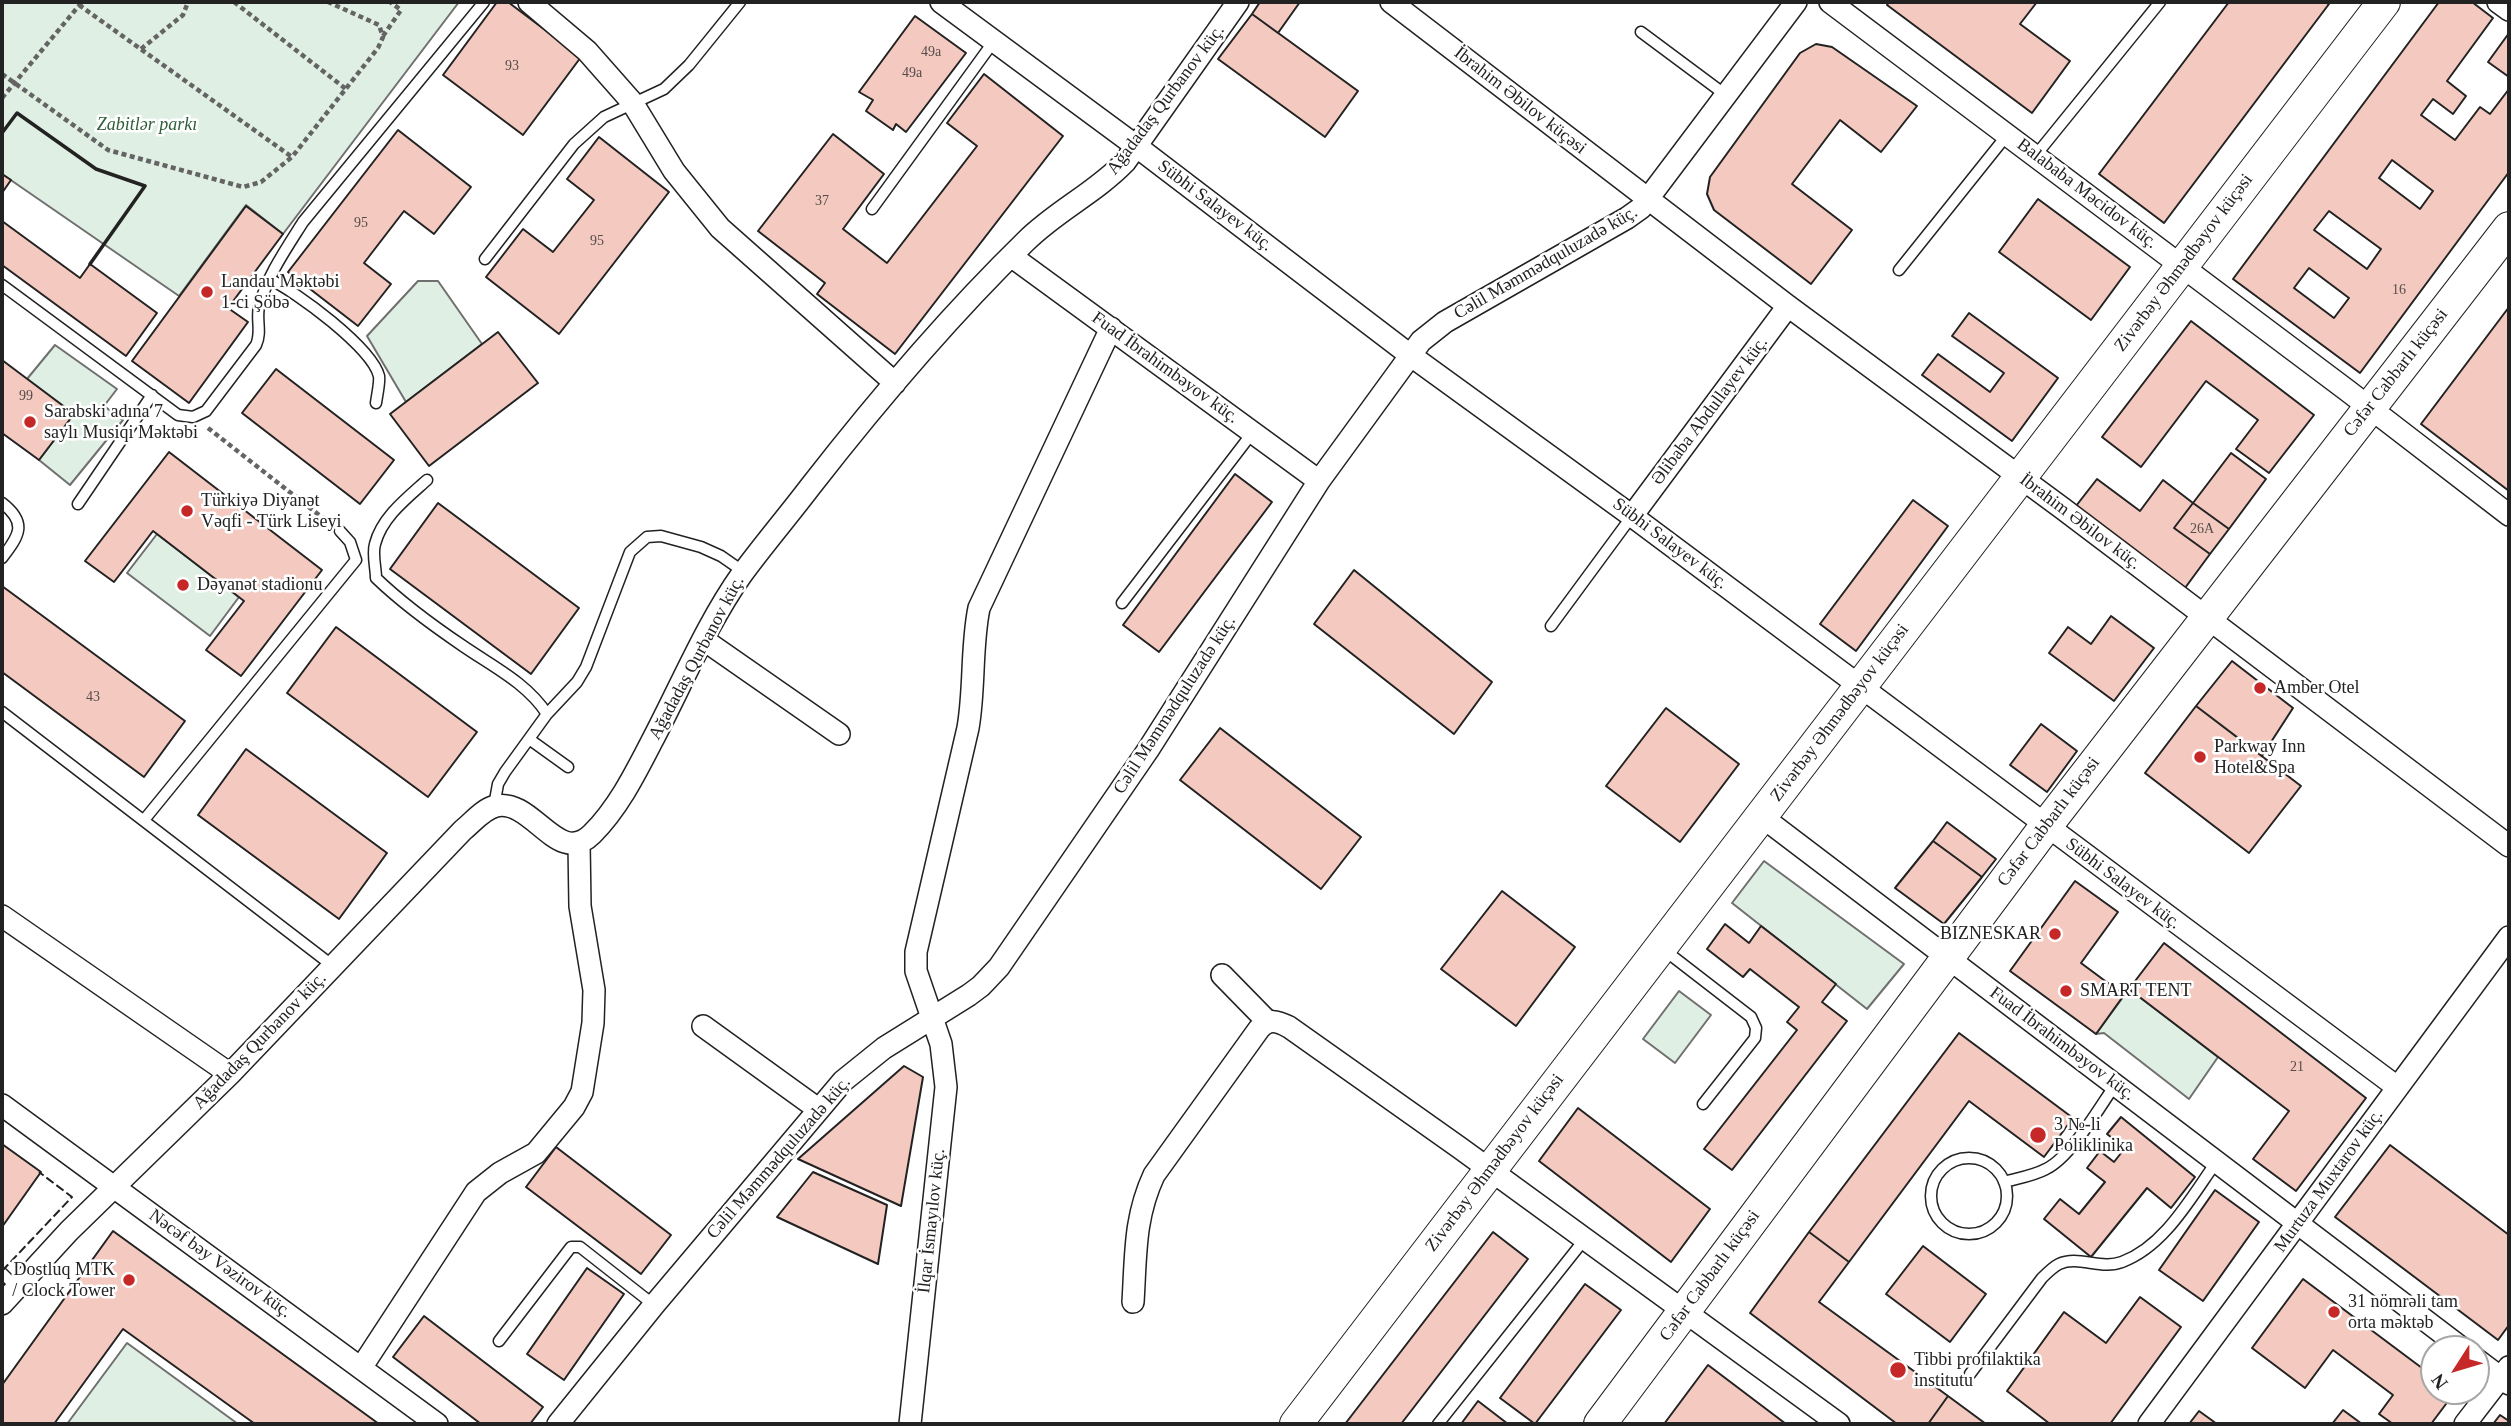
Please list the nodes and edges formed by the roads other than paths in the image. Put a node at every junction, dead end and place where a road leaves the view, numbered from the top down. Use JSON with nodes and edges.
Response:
{"nodes":[{"id":1,"x":484,"y":2,"type":"edge"},
{"id":2,"x":529,"y":2,"type":"edge"},
{"id":3,"x":740,"y":2,"type":"edge"},
{"id":4,"x":941,"y":2,"type":"edge"},
{"id":5,"x":1238,"y":2,"type":"edge"},
{"id":6,"x":1391,"y":2,"type":"edge"},
{"id":7,"x":1796,"y":2,"type":"edge"},
{"id":8,"x":1830,"y":2,"type":"edge"},
{"id":9,"x":2160,"y":2,"type":"edge"},
{"id":10,"x":2384,"y":2,"type":"edge"},
{"id":11,"x":2498,"y":2,"type":"edge"},
{"id":12,"x":2509,"y":10,"type":"edge"},
{"id":13,"x":1642,"y":32,"type":"dead end"},
{"id":14,"x":995,"y":41,"type":"junction"},
{"id":15,"x":1727,"y":96,"type":"junction"},
{"id":16,"x":632,"y":103,"type":"junction"},
{"id":17,"x":2007,"y":135,"type":"junction"},
{"id":18,"x":1136,"y":146,"type":"junction"},
{"id":19,"x":2036,"y":155,"type":"junction"},
{"id":20,"x":1648,"y":201,"type":"junction"},
{"id":21,"x":872,"y":209,"type":"dead end"},
{"id":22,"x":2509,"y":228,"type":"edge"},
{"id":23,"x":1011,"y":256,"type":"junction"},
{"id":24,"x":485,"y":259,"type":"dead end"},
{"id":25,"x":2182,"y":266,"type":"junction"},
{"id":26,"x":1899,"y":270,"type":"dead end"},
{"id":27,"x":269,"y":279,"type":"junction"},
{"id":28,"x":2,"y":285,"type":"edge"},
{"id":29,"x":1788,"y":306,"type":"junction"},
{"id":30,"x":1111,"y":328,"type":"junction"},
{"id":31,"x":1410,"y":355,"type":"junction"},
{"id":32,"x":895,"y":383,"type":"junction"},
{"id":33,"x":152,"y":396,"type":"junction"},
{"id":34,"x":376,"y":403,"type":"dead end"},
{"id":35,"x":2369,"y":407,"type":"junction"},
{"id":36,"x":1253,"y":432,"type":"junction"},
{"id":37,"x":2020,"y":477,"type":"junction"},
{"id":38,"x":427,"y":480,"type":"dead end"},
{"id":39,"x":1319,"y":481,"type":"junction"},
{"id":40,"x":2,"y":503,"type":"edge"},
{"id":41,"x":78,"y":504,"type":"dead end"},
{"id":42,"x":2509,"y":515,"type":"edge"},
{"id":43,"x":1632,"y":516,"type":"junction"},
{"id":44,"x":340,"y":531,"type":"road end"},
{"id":45,"x":2,"y":558,"type":"edge"},
{"id":46,"x":744,"y":572,"type":"junction"},
{"id":47,"x":1122,"y":603,"type":"dead end"},
{"id":48,"x":2206,"y":618,"type":"junction"},
{"id":49,"x":1551,"y":626,"type":"dead end"},
{"id":50,"x":704,"y":640,"type":"junction"},
{"id":51,"x":1861,"y":686,"type":"junction"},
{"id":52,"x":2,"y":712,"type":"edge"},
{"id":53,"x":547,"y":714,"type":"junction"},
{"id":54,"x":839,"y":734,"type":"dead end"},
{"id":55,"x":529,"y":739,"type":"junction"},
{"id":56,"x":568,"y":766,"type":"dead end"},
{"id":57,"x":494,"y":806,"type":"junction"},
{"id":58,"x":1761,"y":816,"type":"junction"},
{"id":59,"x":144,"y":820,"type":"junction"},
{"id":60,"x":2046,"y":826,"type":"junction"},
{"id":61,"x":579,"y":843,"type":"junction"},
{"id":62,"x":2509,"y":846,"type":"edge"},
{"id":63,"x":2,"y":916,"type":"edge"},
{"id":64,"x":2509,"y":937,"type":"edge"},
{"id":65,"x":1661,"y":947,"type":"junction"},
{"id":66,"x":1947,"y":957,"type":"junction"},
{"id":67,"x":332,"y":966,"type":"junction"},
{"id":68,"x":1222,"y":975,"type":"dead end"},
{"id":69,"x":931,"y":1019,"type":"junction"},
{"id":70,"x":1268,"y":1022,"type":"junction"},
{"id":71,"x":703,"y":1026,"type":"dead end"},
{"id":72,"x":230,"y":1074,"type":"junction"},
{"id":73,"x":2115,"y":1085,"type":"junction"},
{"id":74,"x":2398,"y":1087,"type":"junction"},
{"id":75,"x":1703,"y":1104,"type":"dead end"},
{"id":76,"x":2,"y":1105,"type":"edge"},
{"id":77,"x":818,"y":1109,"type":"junction"},
{"id":78,"x":2217,"y":1161,"type":"junction"},
{"id":79,"x":1490,"y":1170,"type":"junction"},
{"id":80,"x":2004,"y":1182,"type":"junction"},
{"id":81,"x":114,"y":1187,"type":"junction"},
{"id":82,"x":2299,"y":1224,"type":"junction"},
{"id":83,"x":1584,"y":1240,"type":"junction"},
{"id":84,"x":2,"y":1273,"type":"edge"},
{"id":85,"x":17,"y":1288,"type":"junction"},
{"id":86,"x":1133,"y":1302,"type":"dead end"},
{"id":87,"x":2,"y":1304,"type":"edge"},
{"id":88,"x":654,"y":1306,"type":"junction"},
{"id":89,"x":1682,"y":1312,"type":"junction"},
{"id":90,"x":2445,"y":1335,"type":"edge"},
{"id":91,"x":499,"y":1341,"type":"dead end"},
{"id":92,"x":2490,"y":1367,"type":"edge"},
{"id":93,"x":361,"y":1368,"type":"junction"},
{"id":94,"x":1970,"y":1374,"type":"dead end"},
{"id":95,"x":2506,"y":1376,"type":"edge"},
{"id":96,"x":437,"y":1424,"type":"edge"},
{"id":97,"x":558,"y":1424,"type":"edge"},
{"id":98,"x":910,"y":1424,"type":"edge"},
{"id":99,"x":1296,"y":1424,"type":"edge"},
{"id":100,"x":1438,"y":1424,"type":"edge"},
{"id":101,"x":1600,"y":1424,"type":"edge"},
{"id":102,"x":1839,"y":1424,"type":"edge"},
{"id":103,"x":2149,"y":1424,"type":"edge"},
{"id":104,"x":2465,"y":1424,"type":"edge"}],
"edges":[{"from":1,"to":27,"type":"lane"},
{"from":2,"to":16,"type":"street"},
{"from":3,"to":16,"type":"lane"},
{"from":4,"to":14,"type":"street","name":"Sübhi Salayev küç."},
{"from":5,"to":18,"type":"street","name":"Ağadadaş Qurbanov küç."},
{"from":6,"to":20,"type":"street","name":"İbrahim Əbilov küçəsi"},
{"from":7,"to":15,"type":"street","name":"Cəlil Məmmədquluzadə küç."},
{"from":8,"to":17,"type":"street","name":"Balababa Məcidov küç."},
{"from":9,"to":19,"type":"lane"},
{"from":10,"to":25,"type":"main road","name":"Zivərbəy Əhmədbəyov küçəsi"},
{"from":11,"to":12,"type":"street"},
{"from":13,"to":15,"type":"lane"},
{"from":14,"to":18,"type":"street","name":"Sübhi Salayev küç."},
{"from":14,"to":21,"type":"lane"},
{"from":15,"to":20,"type":"street","name":"Cəlil Məmmədquluzadə küç."},
{"from":16,"to":24,"type":"lane"},
{"from":16,"to":32,"type":"street"},
{"from":17,"to":19,"type":"street","name":"Balababa Məcidov küç."},
{"from":17,"to":26,"type":"lane"},
{"from":18,"to":23,"type":"street","name":"Ağadadaş Qurbanov küç."},
{"from":18,"to":31,"type":"street","name":"Sübhi Salayev küç."},
{"from":19,"to":25,"type":"street","name":"Balababa Məcidov küç."},
{"from":20,"to":29,"type":"street","name":"İbrahim Əbilov küç."},
{"from":20,"to":31,"type":"street","name":"Cəlil Məmmədquluzadə küç."},
{"from":22,"to":35,"type":"main road","name":"Cəfər Cabbarlı küçəsi"},
{"from":23,"to":30,"type":"street","name":"Fuad İbrahimbəyov küç."},
{"from":23,"to":32,"type":"street","name":"Ağadadaş Qurbanov küç."},
{"from":25,"to":35,"type":"street","name":"Balababa Məcidov küç."},
{"from":25,"to":37,"type":"main road","name":"Zivərbəy Əhmədbəyov küçəsi"},
{"from":27,"to":33,"type":"lane"},
{"from":27,"to":34,"type":"lane"},
{"from":28,"to":33,"type":"lane"},
{"from":29,"to":37,"type":"street","name":"İbrahim Əbilov küç."},
{"from":29,"to":43,"type":"street","name":"Əlibaba Abdullayev küç."},
{"from":30,"to":36,"type":"street","name":"Fuad İbrahimbəyov küç."},
{"from":30,"to":69,"type":"street","name":"İlqar İsmayılov küç."},
{"from":31,"to":39,"type":"street","name":"Cəlil Məmmədquluzadə küç."},
{"from":31,"to":43,"type":"street","name":"Sübhi Salayev küç."},
{"from":32,"to":46,"type":"street","name":"Ağadadaş Qurbanov küç."},
{"from":33,"to":41,"type":"lane"},
{"from":35,"to":42,"type":"street","name":"Balababa Məcidov küç."},
{"from":35,"to":48,"type":"main road","name":"Cəfər Cabbarlı küçəsi"},
{"from":36,"to":39,"type":"street","name":"Fuad İbrahimbəyov küç."},
{"from":36,"to":47,"type":"lane"},
{"from":37,"to":48,"type":"street","name":"İbrahim Əbilov küç."},
{"from":37,"to":51,"type":"main road","name":"Zivərbəy Əhmədbəyov küçəsi"},
{"from":38,"to":53,"type":"lane"},
{"from":39,"to":69,"type":"street","name":"Cəlil Məmmədquluzadə küç."},
{"from":40,"to":45,"type":"lane"},
{"from":43,"to":49,"type":"lane"},
{"from":43,"to":51,"type":"street","name":"Sübhi Salayev küç."},
{"from":44,"to":59,"type":"lane"},
{"from":46,"to":50,"type":"street","name":"Ağadadaş Qurbanov küç."},
{"from":46,"to":53,"type":"lane"},
{"from":48,"to":60,"type":"main road","name":"Cəfər Cabbarlı küçəsi"},
{"from":48,"to":62,"type":"street","name":"İbrahim Əbilov küç."},
{"from":50,"to":54,"type":"street"},
{"from":50,"to":61,"type":"street","name":"Ağadadaş Qurbanov küç."},
{"from":51,"to":58,"type":"main road","name":"Zivərbəy Əhmədbəyov küçəsi"},
{"from":51,"to":60,"type":"street","name":"Sübhi Salayev küç."},
{"from":52,"to":59,"type":"lane"},
{"from":53,"to":55,"type":"lane"},
{"from":55,"to":56,"type":"lane"},
{"from":55,"to":57,"type":"lane"},
{"from":57,"to":61,"type":"street"},
{"from":57,"to":67,"type":"street","name":"Ağadadaş Qurbanov küç."},
{"from":58,"to":65,"type":"main road","name":"Zivərbəy Əhmədbəyov küçəsi"},
{"from":58,"to":66,"type":"street","name":"Fuad İbrahimbəyov küç."},
{"from":59,"to":67,"type":"lane"},
{"from":60,"to":66,"type":"main road","name":"Cəfər Cabbarlı küçəsi"},
{"from":60,"to":74,"type":"street","name":"Sübhi Salayev küç."},
{"from":61,"to":93,"type":"street"},
{"from":63,"to":72,"type":"street"},
{"from":64,"to":74,"type":"street","name":"Murtuza Muxtarov küç."},
{"from":65,"to":75,"type":"lane"},
{"from":65,"to":79,"type":"main road","name":"Zivərbəy Əhmədbəyov küçəsi"},
{"from":66,"to":73,"type":"street","name":"Fuad İbrahimbəyov küç."},
{"from":66,"to":89,"type":"main road","name":"Cəfər Cabbarlı küçəsi"},
{"from":67,"to":72,"type":"street","name":"Ağadadaş Qurbanov küç."},
{"from":68,"to":70,"type":"street"},
{"from":69,"to":77,"type":"street","name":"Cəlil Məmmədquluzadə küç."},
{"from":69,"to":98,"type":"street","name":"İlqar İsmayılov küç."},
{"from":70,"to":79,"type":"street"},
{"from":70,"to":86,"type":"street"},
{"from":71,"to":77,"type":"street"},
{"from":72,"to":81,"type":"street","name":"Ağadadaş Qurbanov küç."},
{"from":73,"to":78,"type":"street","name":"Fuad İbrahimbəyov küç."},
{"from":73,"to":80,"type":"lane"},
{"from":74,"to":82,"type":"street","name":"Murtuza Muxtarov küç."},
{"from":76,"to":81,"type":"street","name":"Nəcəf bəy Vəzirov küç."},
{"from":77,"to":88,"type":"street","name":"Cəlil Məmmədquluzadə küç."},
{"from":78,"to":82,"type":"street","name":"Fuad İbrahimbəyov küç."},
{"from":78,"to":94,"type":"lane"},
{"from":79,"to":83,"type":"street"},
{"from":79,"to":99,"type":"main road","name":"Zivərbəy Əhmədbəyov küçəsi"},
{"from":80,"to":80,"type":"lane"},
{"from":81,"to":85,"type":"street","name":"Ağadadaş Qurbanov küç."},
{"from":81,"to":93,"type":"street","name":"Nəcəf bəy Vəzirov küç."},
{"from":82,"to":90,"type":"street","name":"Fuad İbrahimbəyov küç."},
{"from":82,"to":103,"type":"street","name":"Murtuza Muxtarov küç."},
{"from":83,"to":89,"type":"street"},
{"from":83,"to":100,"type":"lane"},
{"from":84,"to":85,"type":"lane"},
{"from":85,"to":87,"type":"street","name":"Ağadadaş Qurbanov küç."},
{"from":88,"to":91,"type":"lane"},
{"from":88,"to":97,"type":"street","name":"Cəlil Məmmədquluzadə küç."},
{"from":89,"to":101,"type":"main road","name":"Cəfər Cabbarlı küçəsi"},
{"from":89,"to":102,"type":"street"},
{"from":92,"to":95,"type":"street"},
{"from":93,"to":96,"type":"street","name":"Nəcəf bəy Vəzirov küç."},
{"from":95,"to":104,"type":"street"}]}
